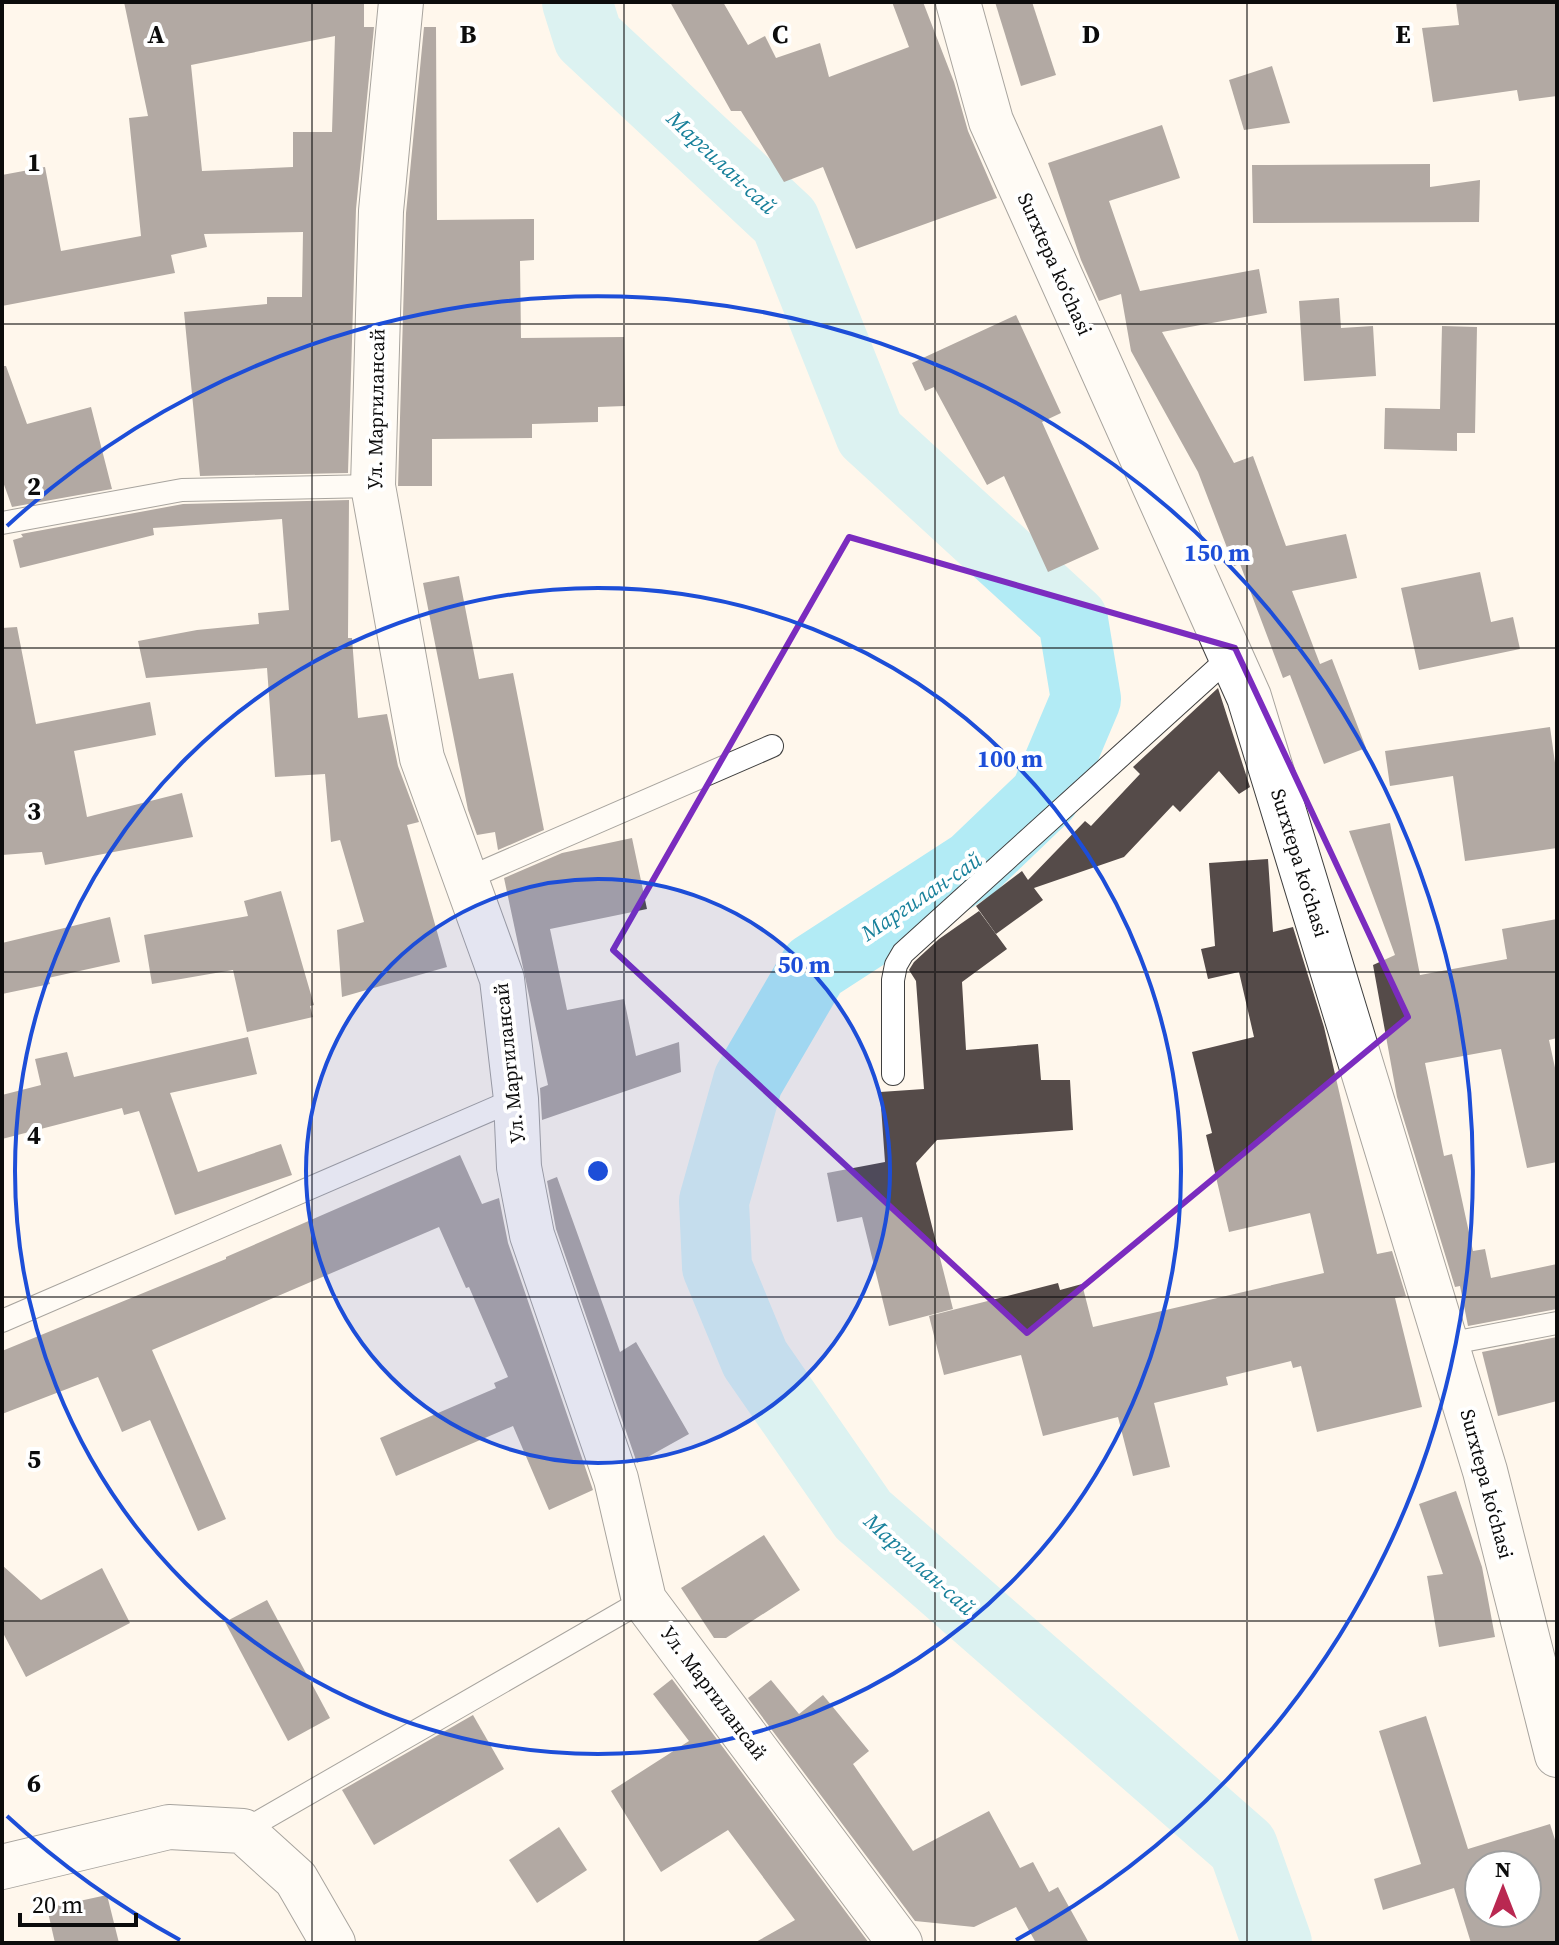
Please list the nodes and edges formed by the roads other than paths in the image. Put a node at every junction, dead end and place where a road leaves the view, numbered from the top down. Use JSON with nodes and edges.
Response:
{"nodes":[{"id":1,"x":401,"y":2,"type":"edge"},
{"id":2,"x":958,"y":2,"type":"edge"},
{"id":3,"x":373,"y":486,"type":"junction"},
{"id":4,"x":2,"y":523,"type":"edge"},
{"id":5,"x":1231,"y":656,"type":"junction"},
{"id":6,"x":772,"y":746,"type":"dead end"},
{"id":7,"x":466,"y":879,"type":"junction"},
{"id":8,"x":893,"y":1074,"type":"dead end"},
{"id":9,"x":516,"y":1099,"type":"junction"},
{"id":10,"x":2,"y":1321,"type":"edge"},
{"id":11,"x":1557,"y":1323,"type":"edge"},
{"id":12,"x":1447,"y":1344,"type":"junction"},
{"id":13,"x":644,"y":1600,"type":"junction"},
{"id":14,"x":1557,"y":1755,"type":"edge"},
{"id":15,"x":243,"y":1831,"type":"junction"},
{"id":16,"x":2,"y":1867,"type":"edge"},
{"id":17,"x":333,"y":1943,"type":"edge"},
{"id":18,"x":900,"y":1943,"type":"edge"}],
"edges":[{"from":1,"to":3,"type":"street","name":"Ул. Маргилансай"},
{"from":2,"to":5,"type":"street","name":"Surxtepa koʻchasi"},
{"from":3,"to":4,"type":"lane"},
{"from":3,"to":7,"type":"street","name":"Ул. Маргилансай"},
{"from":5,"to":8,"type":"lane"},
{"from":5,"to":12,"type":"street","name":"Surxtepa koʻchasi"},
{"from":6,"to":7,"type":"lane"},
{"from":7,"to":9,"type":"street","name":"Ул. Маргилансай"},
{"from":9,"to":10,"type":"lane"},
{"from":9,"to":13,"type":"street","name":"Ул. Маргилансай"},
{"from":11,"to":12,"type":"lane"},
{"from":12,"to":14,"type":"street","name":"Surxtepa koʻchasi"},
{"from":13,"to":15,"type":"lane"},
{"from":13,"to":18,"type":"street","name":"Ул. Маргилансай"},
{"from":15,"to":16,"type":"street"},
{"from":15,"to":17,"type":"street"}]}
